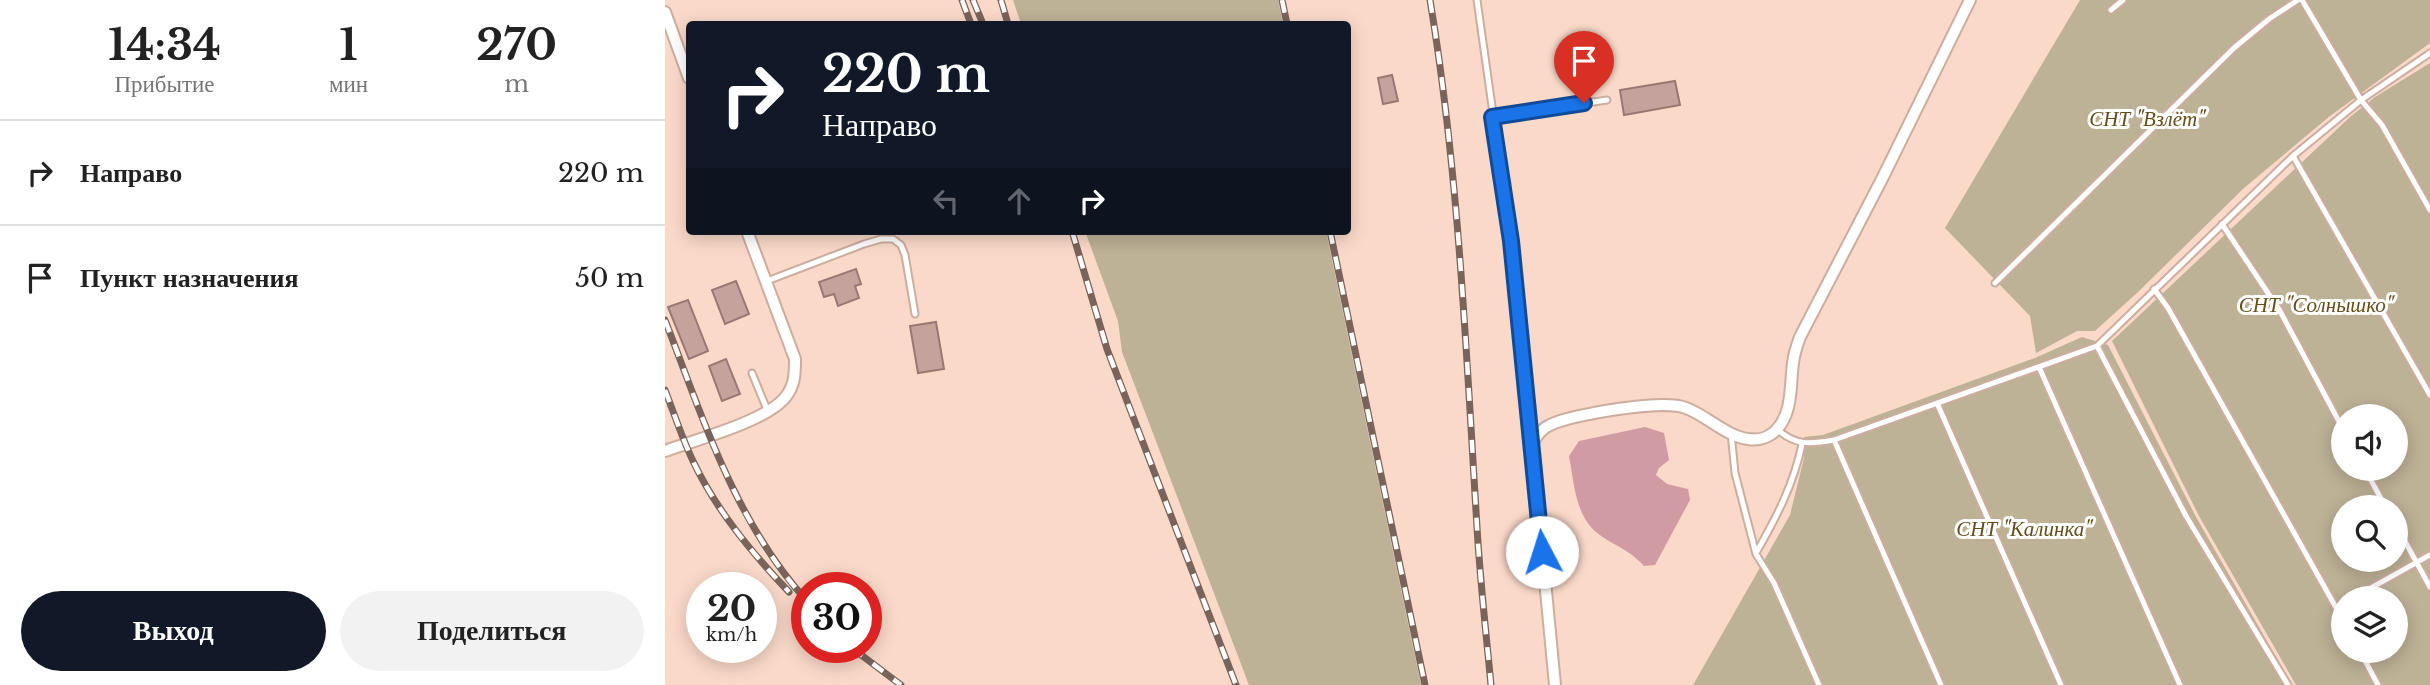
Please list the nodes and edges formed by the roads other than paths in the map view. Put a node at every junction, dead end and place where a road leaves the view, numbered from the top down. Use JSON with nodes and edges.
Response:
{"nodes":[{"id":1,"x":1478,"y":0,"type":"edge"},
{"id":2,"x":1970,"y":0,"type":"edge"},
{"id":3,"x":2123,"y":0,"type":"edge"},
{"id":4,"x":2300,"y":0,"type":"edge"},
{"id":5,"x":2111,"y":10,"type":"dead end"},
{"id":6,"x":665,"y":12,"type":"edge"},
{"id":7,"x":2430,"y":53,"type":"edge"},
{"id":8,"x":686,"y":70,"type":"edge"},
{"id":9,"x":1607,"y":100,"type":"dead end"},
{"id":10,"x":2361,"y":100,"type":"junction"},
{"id":11,"x":1492,"y":117,"type":"junction"},
{"id":12,"x":2293,"y":156,"type":"junction"},
{"id":13,"x":2430,"y":210,"type":"edge"},
{"id":14,"x":2222,"y":224,"type":"junction"},
{"id":15,"x":749,"y":235,"type":"edge"},
{"id":16,"x":766,"y":281,"type":"junction"},
{"id":17,"x":1995,"y":283,"type":"dead end"},
{"id":18,"x":2154,"y":289,"type":"junction"},
{"id":19,"x":915,"y":314,"type":"dead end"},
{"id":20,"x":2097,"y":346,"type":"junction"},
{"id":21,"x":2039,"y":368,"type":"junction"},
{"id":22,"x":752,"y":373,"type":"dead end"},
{"id":23,"x":2430,"y":395,"type":"edge"},
{"id":24,"x":1937,"y":402,"type":"junction"},
{"id":25,"x":2331,"y":407,"type":"edge"},
{"id":26,"x":768,"y":412,"type":"junction"},
{"id":27,"x":1777,"y":429,"type":"junction"},
{"id":28,"x":1731,"y":433,"type":"junction"},
{"id":29,"x":1834,"y":440,"type":"junction"},
{"id":30,"x":1532,"y":444,"type":"junction"},
{"id":31,"x":1802,"y":444,"type":"junction"},
{"id":32,"x":665,"y":451,"type":"edge"},
{"id":33,"x":2408,"y":548,"type":"edge"},
{"id":34,"x":1756,"y":554,"type":"junction"},
{"id":35,"x":2430,"y":555,"type":"edge"},
{"id":36,"x":2416,"y":563,"type":"junction"},
{"id":37,"x":2375,"y":586,"type":"edge"},
{"id":38,"x":2430,"y":587,"type":"edge"},
{"id":39,"x":2331,"y":597,"type":"edge"},
{"id":40,"x":2366,"y":663,"type":"edge"},
{"id":41,"x":1555,"y":685,"type":"edge"},
{"id":42,"x":1819,"y":685,"type":"edge"},
{"id":43,"x":1941,"y":685,"type":"edge"},
{"id":44,"x":2061,"y":685,"type":"edge"},
{"id":45,"x":2180,"y":685,"type":"edge"},
{"id":46,"x":2288,"y":685,"type":"edge"},
{"id":47,"x":2378,"y":685,"type":"edge"}],
"edges":[{"from":1,"to":11,"type":"lane"},
{"from":2,"to":27,"type":"street"},
{"from":3,"to":5,"type":"lane"},
{"from":4,"to":10,"type":"lane"},
{"from":4,"to":17,"type":"lane"},
{"from":6,"to":8,"type":"street"},
{"from":7,"to":10,"type":"lane"},
{"from":9,"to":11,"type":"lane"},
{"from":10,"to":12,"type":"lane"},
{"from":10,"to":13,"type":"lane"},
{"from":11,"to":30,"type":"lane"},
{"from":12,"to":14,"type":"lane"},
{"from":12,"to":23,"type":"lane"},
{"from":14,"to":18,"type":"lane"},
{"from":14,"to":25,"type":"lane"},
{"from":15,"to":16,"type":"street"},
{"from":16,"to":19,"type":"lane"},
{"from":16,"to":26,"type":"street"},
{"from":18,"to":20,"type":"lane"},
{"from":18,"to":39,"type":"lane"},
{"from":20,"to":21,"type":"lane"},
{"from":20,"to":46,"type":"lane"},
{"from":21,"to":24,"type":"lane"},
{"from":21,"to":45,"type":"lane"},
{"from":22,"to":26,"type":"lane"},
{"from":24,"to":29,"type":"lane"},
{"from":24,"to":44,"type":"lane"},
{"from":26,"to":32,"type":"street"},
{"from":27,"to":28,"type":"street"},
{"from":27,"to":31,"type":"lane"},
{"from":28,"to":30,"type":"street"},
{"from":28,"to":34,"type":"lane"},
{"from":29,"to":31,"type":"lane"},
{"from":29,"to":43,"type":"lane"},
{"from":30,"to":41,"type":"street"},
{"from":31,"to":34,"type":"lane"},
{"from":33,"to":36,"type":"lane"},
{"from":34,"to":42,"type":"lane"},
{"from":35,"to":36,"type":"lane"},
{"from":36,"to":37,"type":"lane"},
{"from":36,"to":38,"type":"lane"},
{"from":40,"to":47,"type":"lane"}]}
